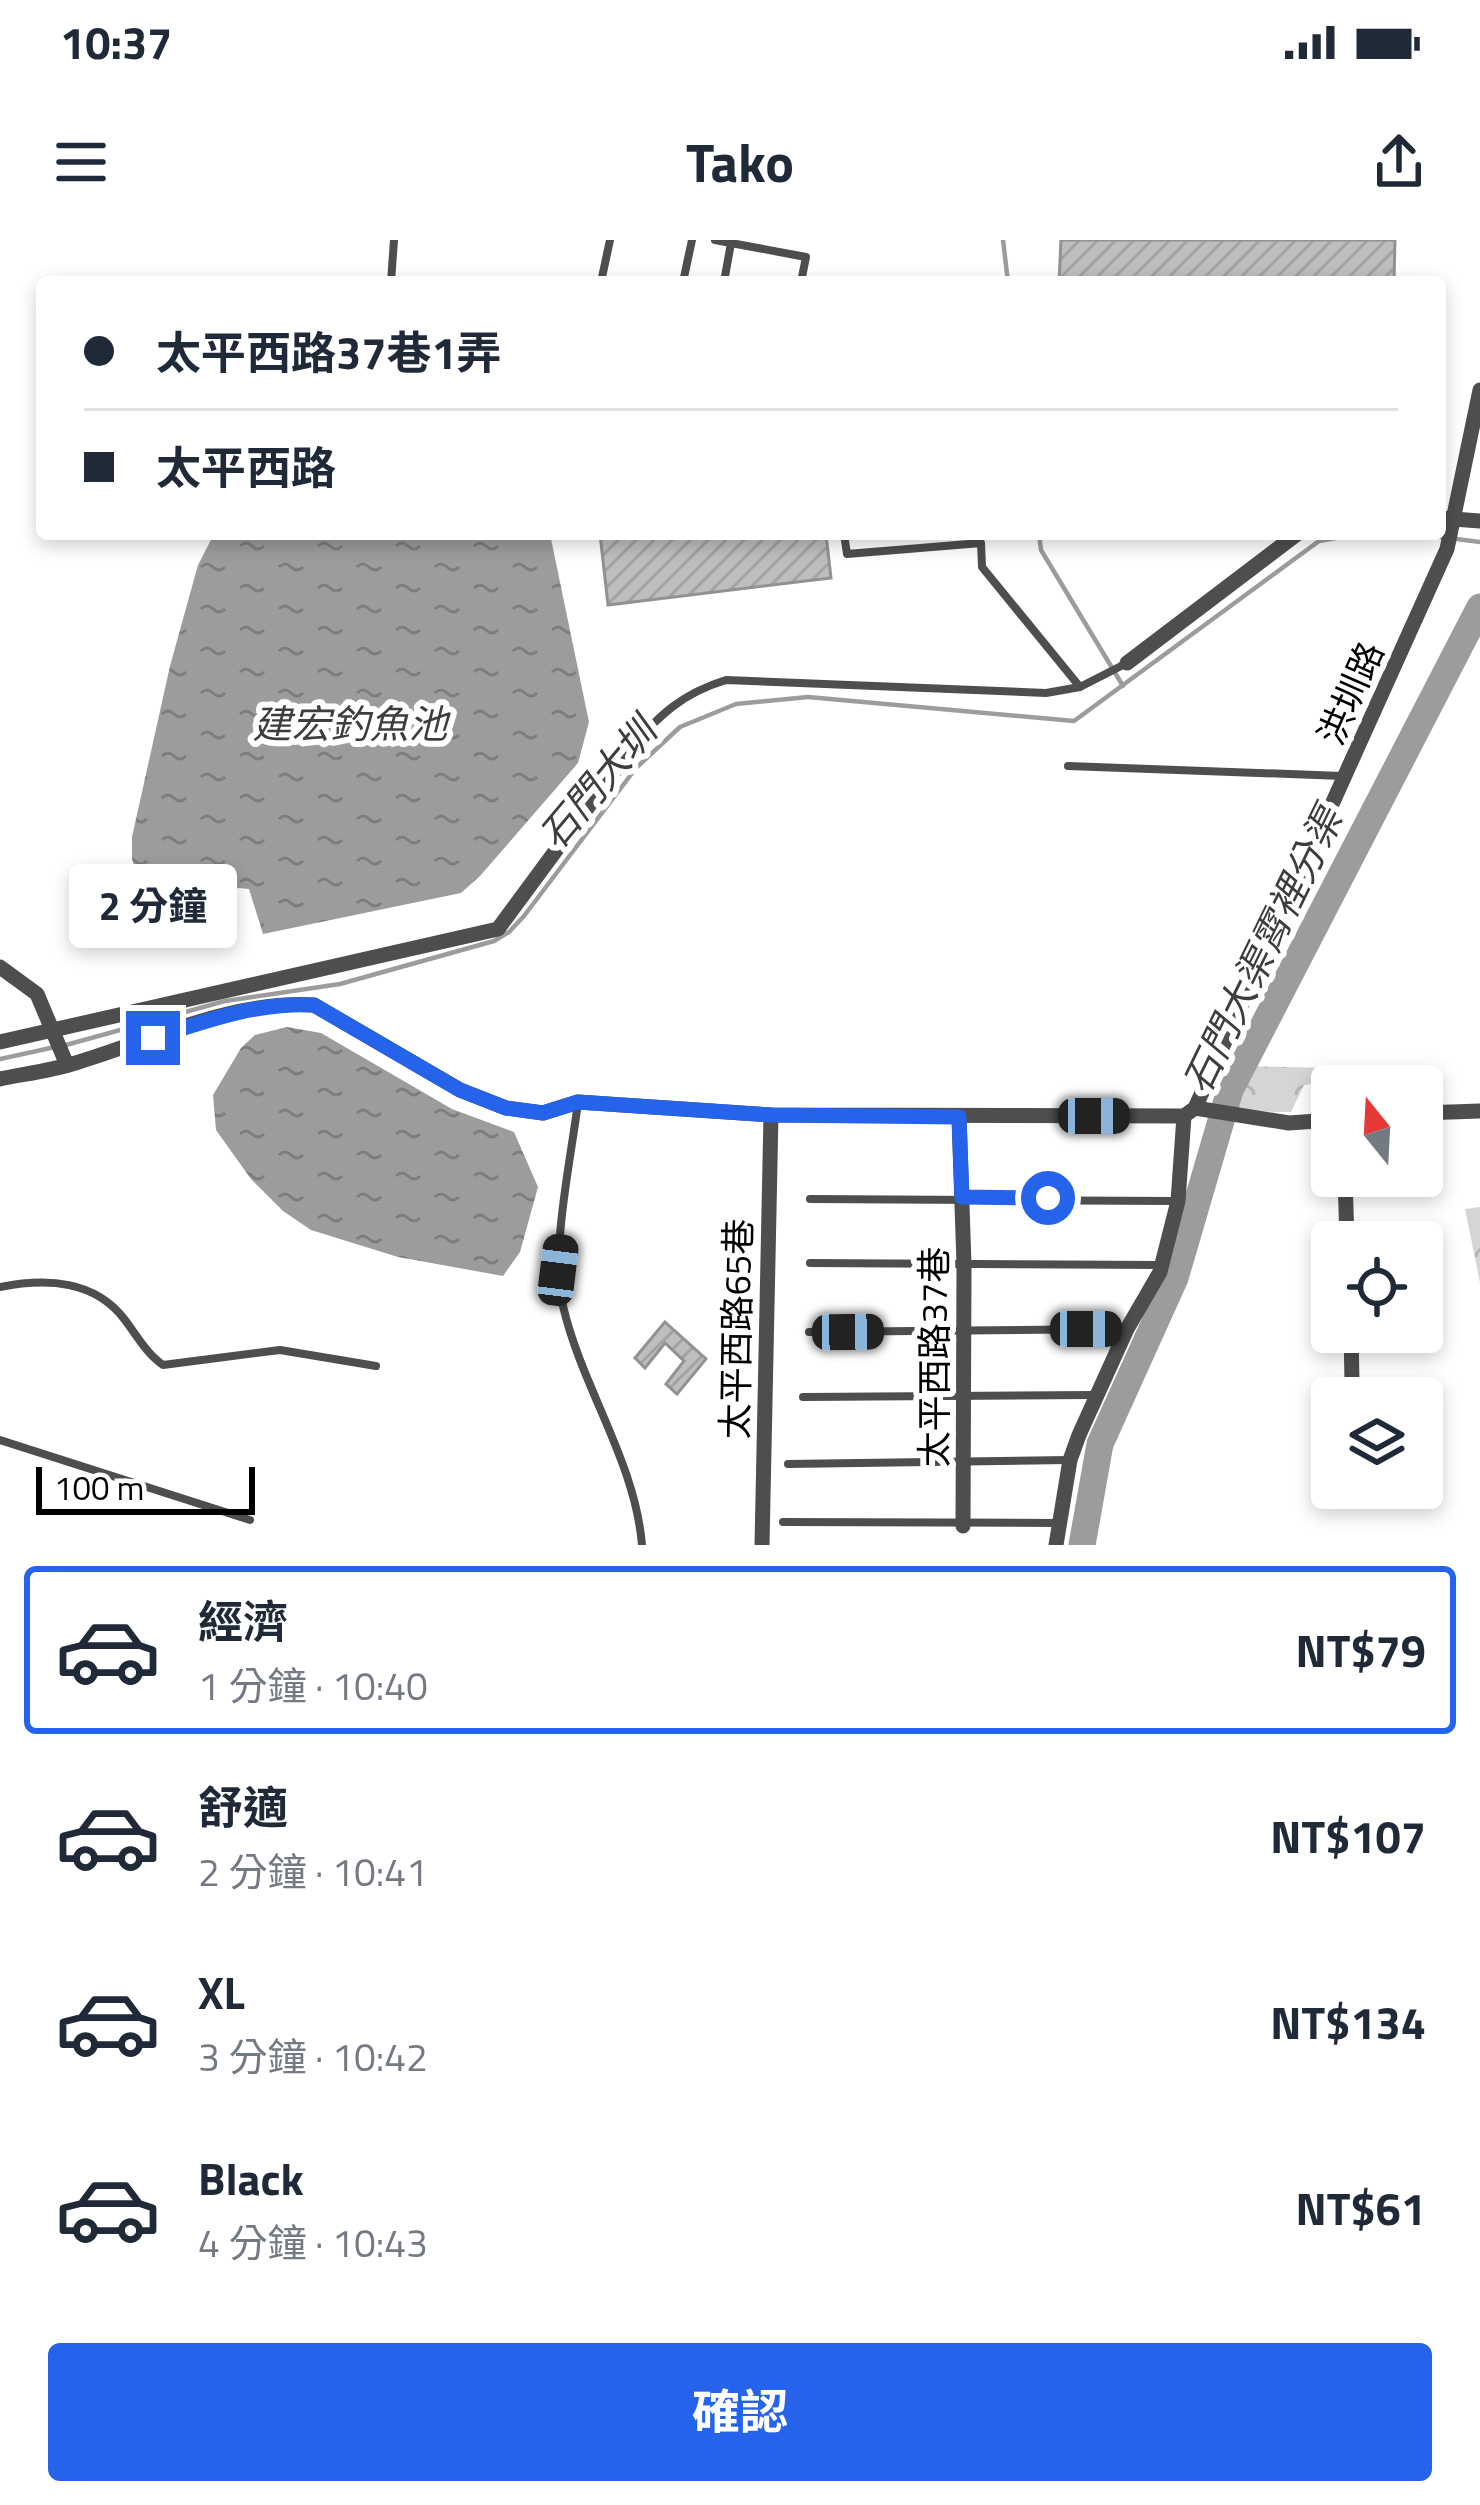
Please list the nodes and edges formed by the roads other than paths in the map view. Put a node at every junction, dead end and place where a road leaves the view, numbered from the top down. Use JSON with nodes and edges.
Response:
{"nodes":[{"id":1,"x":394,"y":240,"type":"edge"},
{"id":2,"x":610,"y":240,"type":"edge"},
{"id":3,"x":692,"y":240,"type":"edge"},
{"id":4,"x":718,"y":240,"type":"edge"},
{"id":5,"x":731,"y":243,"type":"junction"},
{"id":6,"x":771,"y":245,"type":"edge"},
{"id":7,"x":391,"y":276,"type":"edge"},
{"id":8,"x":603,"y":276,"type":"edge"},
{"id":9,"x":684,"y":276,"type":"edge"},
{"id":10,"x":725,"y":276,"type":"edge"},
{"id":11,"x":802,"y":276,"type":"edge"},
{"id":12,"x":1480,"y":390,"type":"edge"},
{"id":13,"x":1476,"y":520,"type":"edge"},
{"id":14,"x":1448,"y":523,"type":"edge"},
{"id":15,"x":845,"y":540,"type":"edge"},
{"id":16,"x":1289,"y":540,"type":"edge"},
{"id":17,"x":1127,"y":663,"type":"joint"},
{"id":18,"x":1080,"y":687,"type":"junction"},
{"id":19,"x":630,"y":749,"type":"joint"},
{"id":20,"x":1068,"y":766,"type":"dead end"},
{"id":21,"x":1347,"y":776,"type":"junction"},
{"id":22,"x":0,"y":967,"type":"edge"},
{"id":23,"x":55,"y":1033,"type":"junction"},
{"id":24,"x":0,"y":1042,"type":"edge"},
{"id":25,"x":65,"y":1060,"type":"junction"},
{"id":26,"x":0,"y":1079,"type":"edge"},
{"id":27,"x":578,"y":1102,"type":"junction"},
{"id":28,"x":1197,"y":1112,"type":"junction"},
{"id":29,"x":1480,"y":1112,"type":"edge"},
{"id":30,"x":1443,"y":1113,"type":"edge"},
{"id":31,"x":771,"y":1115,"type":"junction"},
{"id":32,"x":959,"y":1117,"type":"junction"},
{"id":33,"x":1311,"y":1121,"type":"edge"},
{"id":34,"x":962,"y":1197,"type":"junction"},
{"id":35,"x":810,"y":1198,"type":"dead end"},
{"id":36,"x":1178,"y":1201,"type":"junction"},
{"id":37,"x":810,"y":1263,"type":"dead end"},
{"id":38,"x":964,"y":1264,"type":"junction"},
{"id":39,"x":1161,"y":1265,"type":"junction"},
{"id":40,"x":0,"y":1287,"type":"edge"},
{"id":41,"x":1127,"y":1329,"type":"junction"},
{"id":42,"x":964,"y":1330,"type":"junction"},
{"id":43,"x":809,"y":1332,"type":"dead end"},
{"id":44,"x":376,"y":1366,"type":"dead end"},
{"id":45,"x":963,"y":1394,"type":"junction"},
{"id":46,"x":1095,"y":1395,"type":"junction"},
{"id":47,"x":803,"y":1397,"type":"dead end"},
{"id":48,"x":0,"y":1440,"type":"edge"},
{"id":49,"x":1070,"y":1460,"type":"junction"},
{"id":50,"x":962,"y":1462,"type":"junction"},
{"id":51,"x":788,"y":1464,"type":"dead end"},
{"id":52,"x":250,"y":1520,"type":"dead end"},
{"id":53,"x":783,"y":1522,"type":"dead end"},
{"id":54,"x":1059,"y":1523,"type":"junction"},
{"id":55,"x":964,"y":1526,"type":"junction"},
{"id":56,"x":641,"y":1545,"type":"edge"},
{"id":57,"x":762,"y":1545,"type":"edge"},
{"id":58,"x":1055,"y":1545,"type":"edge"}],
"edges":[{"from":1,"to":7,"type":"lane"},
{"from":2,"to":8,"type":"lane"},
{"from":3,"to":9,"type":"lane"},
{"from":4,"to":5,"type":"lane"},
{"from":5,"to":6,"type":"lane"},
{"from":5,"to":10,"type":"lane"},
{"from":6,"to":11,"type":"lane"},
{"from":12,"to":14,"type":"street","name":"洪圳路"},
{"from":13,"to":14,"type":"street"},
{"from":14,"to":21,"type":"street","name":"洪圳路"},
{"from":15,"to":18,"type":"lane"},
{"from":16,"to":17,"type":"street"},
{"from":17,"to":18,"type":"lane"},
{"from":18,"to":19,"type":"lane"},
{"from":19,"to":23,"type":"street"},
{"from":20,"to":21,"type":"lane"},
{"from":21,"to":28,"type":"street","name":"洪圳路"},
{"from":22,"to":23,"type":"street"},
{"from":23,"to":24,"type":"street"},
{"from":23,"to":25,"type":"street"},
{"from":25,"to":26,"type":"street"},
{"from":25,"to":27,"type":"street"},
{"from":27,"to":31,"type":"street"},
{"from":27,"to":56,"type":"lane"},
{"from":28,"to":32,"type":"street"},
{"from":28,"to":33,"type":"street"},
{"from":28,"to":36,"type":"street","name":"洪圳路"},
{"from":29,"to":30,"type":"street"},
{"from":31,"to":32,"type":"street"},
{"from":31,"to":57,"type":"street","name":"太平西路65巷"},
{"from":32,"to":34,"type":"street","name":"太平西路37巷"},
{"from":34,"to":35,"type":"lane"},
{"from":34,"to":36,"type":"lane"},
{"from":34,"to":38,"type":"street","name":"太平西路37巷"},
{"from":36,"to":39,"type":"street","name":"洪圳路"},
{"from":37,"to":38,"type":"lane"},
{"from":38,"to":39,"type":"lane"},
{"from":38,"to":42,"type":"street","name":"太平西路37巷"},
{"from":39,"to":41,"type":"street","name":"洪圳路"},
{"from":40,"to":44,"type":"lane"},
{"from":41,"to":42,"type":"lane"},
{"from":41,"to":46,"type":"street","name":"洪圳路"},
{"from":42,"to":43,"type":"lane"},
{"from":42,"to":45,"type":"street","name":"太平西路37巷"},
{"from":45,"to":46,"type":"lane"},
{"from":45,"to":47,"type":"lane"},
{"from":45,"to":50,"type":"street","name":"太平西路37巷"},
{"from":46,"to":49,"type":"street","name":"洪圳路"},
{"from":48,"to":52,"type":"lane"},
{"from":49,"to":50,"type":"lane"},
{"from":49,"to":54,"type":"street","name":"洪圳路"},
{"from":50,"to":51,"type":"lane"},
{"from":50,"to":55,"type":"street","name":"太平西路37巷"},
{"from":53,"to":55,"type":"lane"},
{"from":54,"to":55,"type":"lane"},
{"from":54,"to":58,"type":"street","name":"洪圳路"}]}
